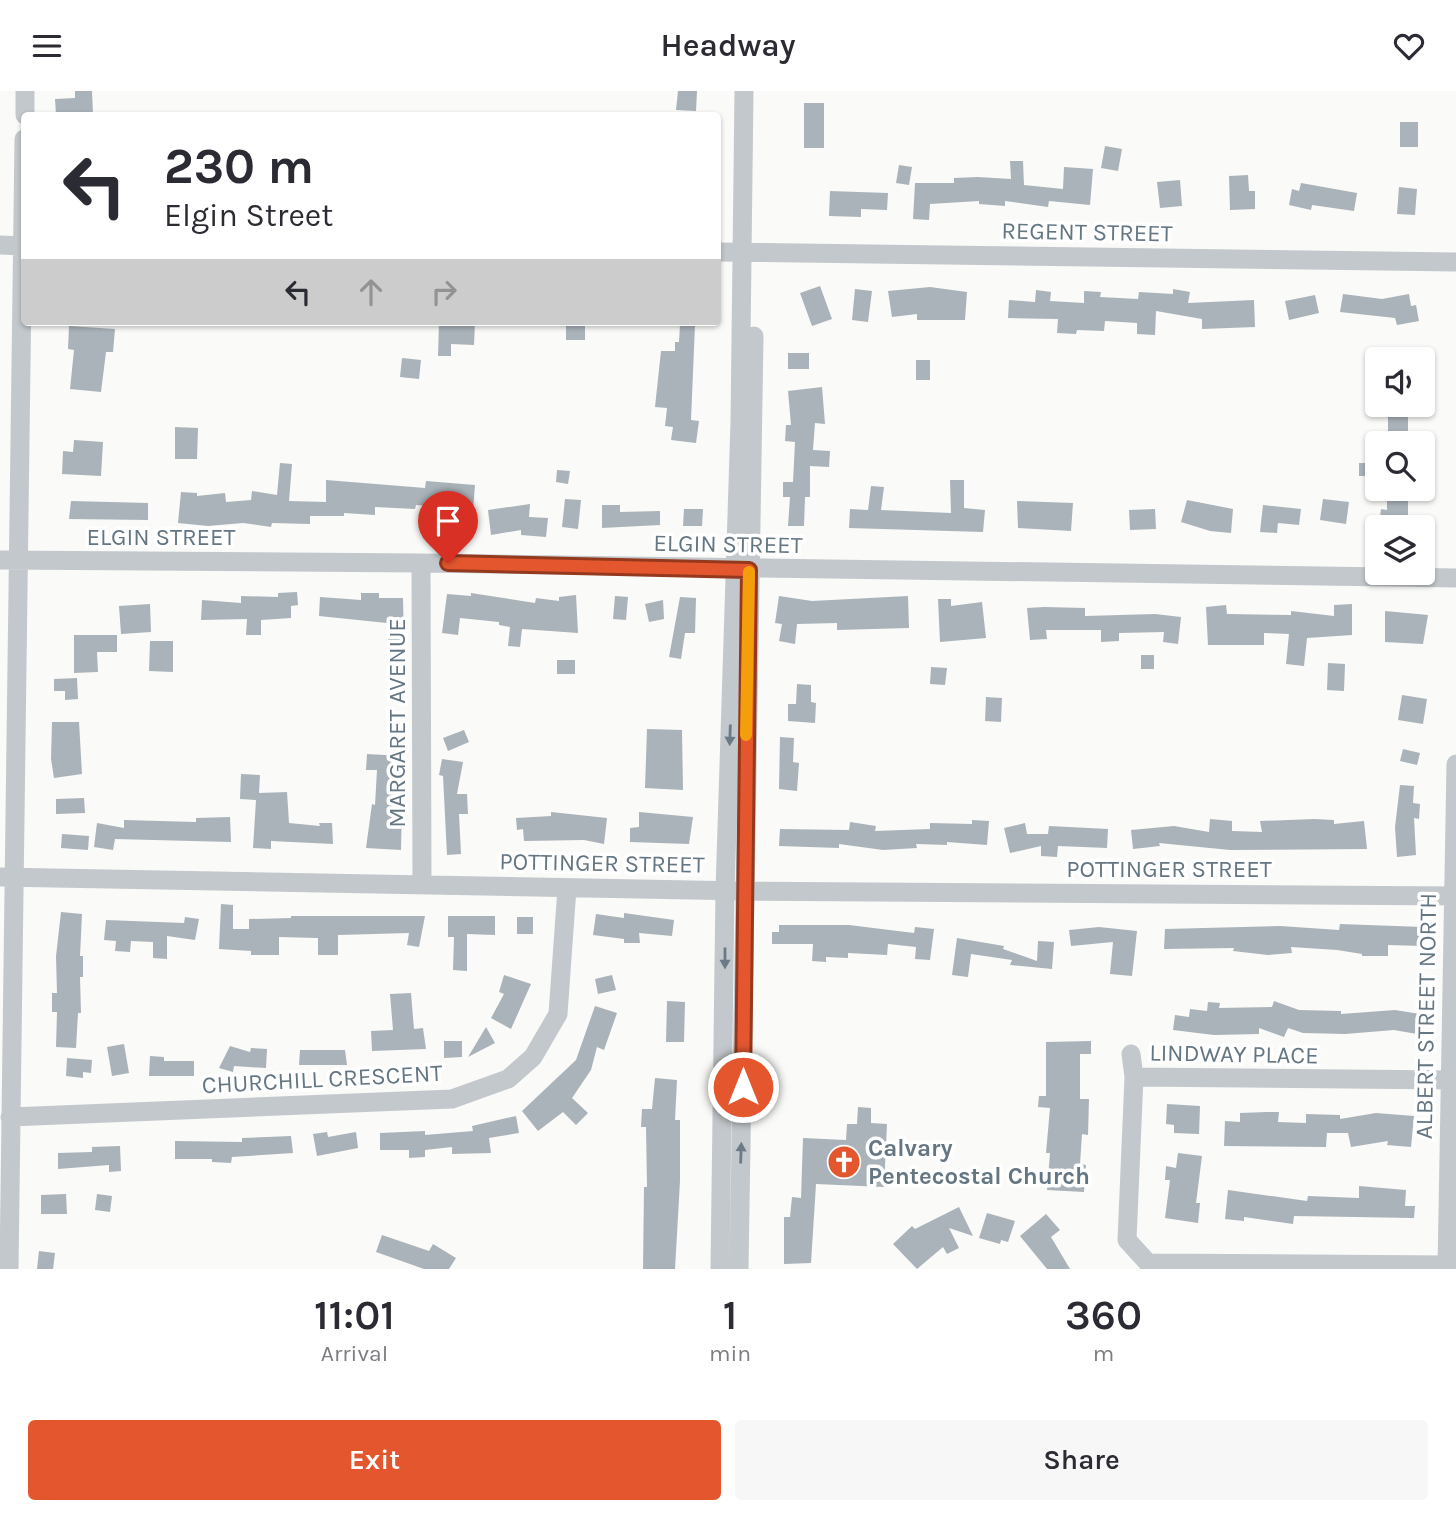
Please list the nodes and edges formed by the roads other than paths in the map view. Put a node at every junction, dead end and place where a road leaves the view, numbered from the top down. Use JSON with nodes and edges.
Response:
{"nodes":[{"id":1,"x":25,"y":91,"type":"edge"},
{"id":2,"x":750,"y":98,"type":"edge"},
{"id":3,"x":25,"y":112,"type":"edge"},
{"id":4,"x":0,"y":245,"type":"edge"},
{"id":5,"x":21,"y":246,"type":"edge"},
{"id":6,"x":721,"y":252,"type":"edge"},
{"id":7,"x":748,"y":252,"type":"junction"},
{"id":8,"x":1456,"y":262,"type":"edge"},
{"id":9,"x":21,"y":313,"type":"edge"},
{"id":10,"x":10,"y":560,"type":"edge"},
{"id":11,"x":421,"y":563,"type":"junction"},
{"id":12,"x":742,"y":570,"type":"junction"},
{"id":13,"x":1456,"y":578,"type":"edge"},
{"id":14,"x":1456,"y":764,"type":"edge"},
{"id":15,"x":7,"y":877,"type":"edge"},
{"id":16,"x":422,"y":884,"type":"junction"},
{"id":17,"x":567,"y":888,"type":"junction"},
{"id":18,"x":735,"y":890,"type":"junction"},
{"id":19,"x":1454,"y":895,"type":"edge"},
{"id":20,"x":1131,"y":1053,"type":"dead end"},
{"id":21,"x":1134,"y":1077,"type":"junction"},
{"id":22,"x":1449,"y":1080,"type":"junction"},
{"id":23,"x":10,"y":1117,"type":"junction"},
{"id":24,"x":1452,"y":1189,"type":"edge"},
{"id":25,"x":1448,"y":1267,"type":"edge"},
{"id":26,"x":9,"y":1269,"type":"edge"},
{"id":27,"x":720,"y":1269,"type":"edge"},
{"id":28,"x":738,"y":1269,"type":"edge"}],
"edges":[{"from":1,"to":3,"type":"street"},
{"from":2,"to":7,"type":"street"},
{"from":4,"to":5,"type":"street"},
{"from":6,"to":7,"type":"street","name":"REGENT STREET"},
{"from":7,"to":8,"type":"street","name":"REGENT STREET"},
{"from":7,"to":12,"type":"street"},
{"from":9,"to":10,"type":"street"},
{"from":10,"to":11,"type":"street","name":"ELGIN STREET"},
{"from":10,"to":15,"type":"street"},
{"from":11,"to":12,"type":"street","name":"ELGIN STREET"},
{"from":11,"to":16,"type":"street","name":"MARGARET AVENUE"},
{"from":12,"to":13,"type":"street","name":"ELGIN STREET"},
{"from":12,"to":18,"type":"street"},
{"from":14,"to":19,"type":"street","name":"ALBERT STREET NORTH"},
{"from":15,"to":16,"type":"street","name":"POTTINGER STREET"},
{"from":15,"to":23,"type":"street"},
{"from":16,"to":17,"type":"street","name":"POTTINGER STREET"},
{"from":17,"to":18,"type":"street","name":"POTTINGER STREET"},
{"from":17,"to":23,"type":"street","name":"CHURCHILL CRESCENT"},
{"from":18,"to":19,"type":"street","name":"POTTINGER STREET"},
{"from":18,"to":27,"type":"street","one_way":true},
{"from":28,"to":18,"type":"street","one_way":true},
{"from":19,"to":22,"type":"street","name":"ALBERT STREET NORTH"},
{"from":20,"to":21,"type":"street"},
{"from":21,"to":22,"type":"street","name":"LINDWAY PLACE"},
{"from":21,"to":25,"type":"street","name":"LINDWAY PLACE"},
{"from":22,"to":24,"type":"street","name":"ALBERT STREET NORTH"},
{"from":23,"to":26,"type":"street"},
{"from":24,"to":25,"type":"street","name":"ALBERT STREET NORTH"}]}
